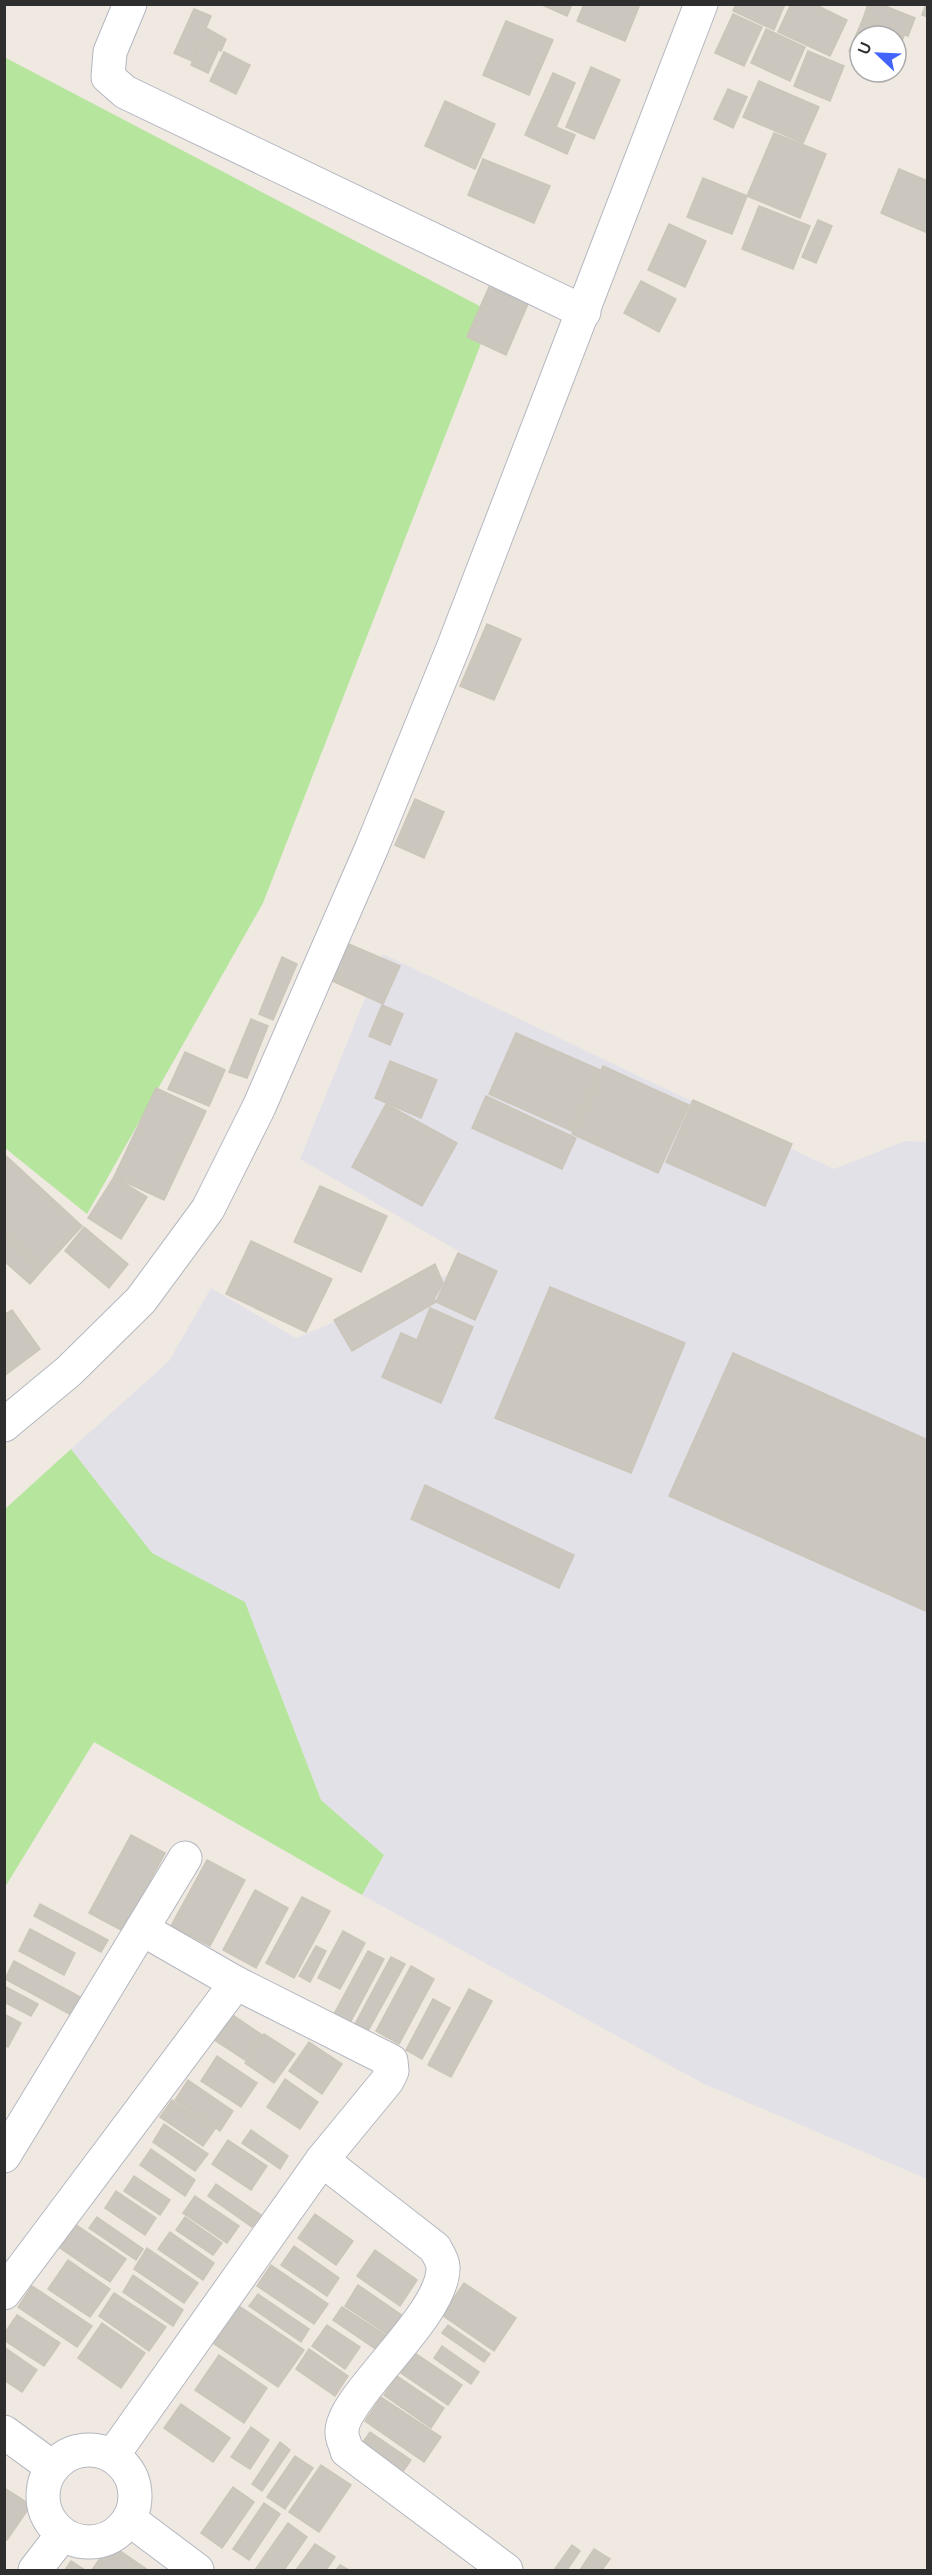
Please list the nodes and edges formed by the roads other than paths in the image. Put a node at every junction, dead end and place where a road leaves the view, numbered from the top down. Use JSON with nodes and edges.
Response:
{"nodes":[{"id":1,"x":130,"y":4,"type":"edge"},
{"id":2,"x":701,"y":4,"type":"edge"},
{"id":3,"x":584,"y":312,"type":"junction"},
{"id":4,"x":4,"y":1425,"type":"edge"},
{"id":5,"x":185,"y":1858,"type":"dead end"},
{"id":6,"x":142,"y":1929,"type":"junction"},
{"id":7,"x":236,"y":1983,"type":"junction"},
{"id":8,"x":4,"y":2156,"type":"edge"},
{"id":9,"x":322,"y":2160,"type":"junction"},
{"id":10,"x":4,"y":2293,"type":"edge"},
{"id":11,"x":4,"y":2432,"type":"edge"},
{"id":12,"x":113,"y":2455,"type":"junction"},
{"id":13,"x":52,"y":2467,"type":"junction"},
{"id":14,"x":129,"y":2519,"type":"junction"},
{"id":15,"x":62,"y":2535,"type":"junction"},
{"id":16,"x":490,"y":2566,"type":"edge"},
{"id":17,"x":35,"y":2571,"type":"edge"},
{"id":18,"x":197,"y":2571,"type":"edge"}],
"edges":[{"from":1,"to":3,"type":"street"},
{"from":2,"to":3,"type":"street"},
{"from":3,"to":4,"type":"street"},
{"from":5,"to":6,"type":"street"},
{"from":6,"to":7,"type":"street"},
{"from":6,"to":8,"type":"street"},
{"from":7,"to":9,"type":"street"},
{"from":7,"to":10,"type":"street"},
{"from":9,"to":12,"type":"street"},
{"from":9,"to":16,"type":"street"},
{"from":11,"to":13,"type":"street"},
{"from":12,"to":13,"type":"street"},
{"from":12,"to":14,"type":"street"},
{"from":13,"to":15,"type":"street"},
{"from":14,"to":15,"type":"street"},
{"from":14,"to":18,"type":"street"},
{"from":15,"to":17,"type":"street"}]}
